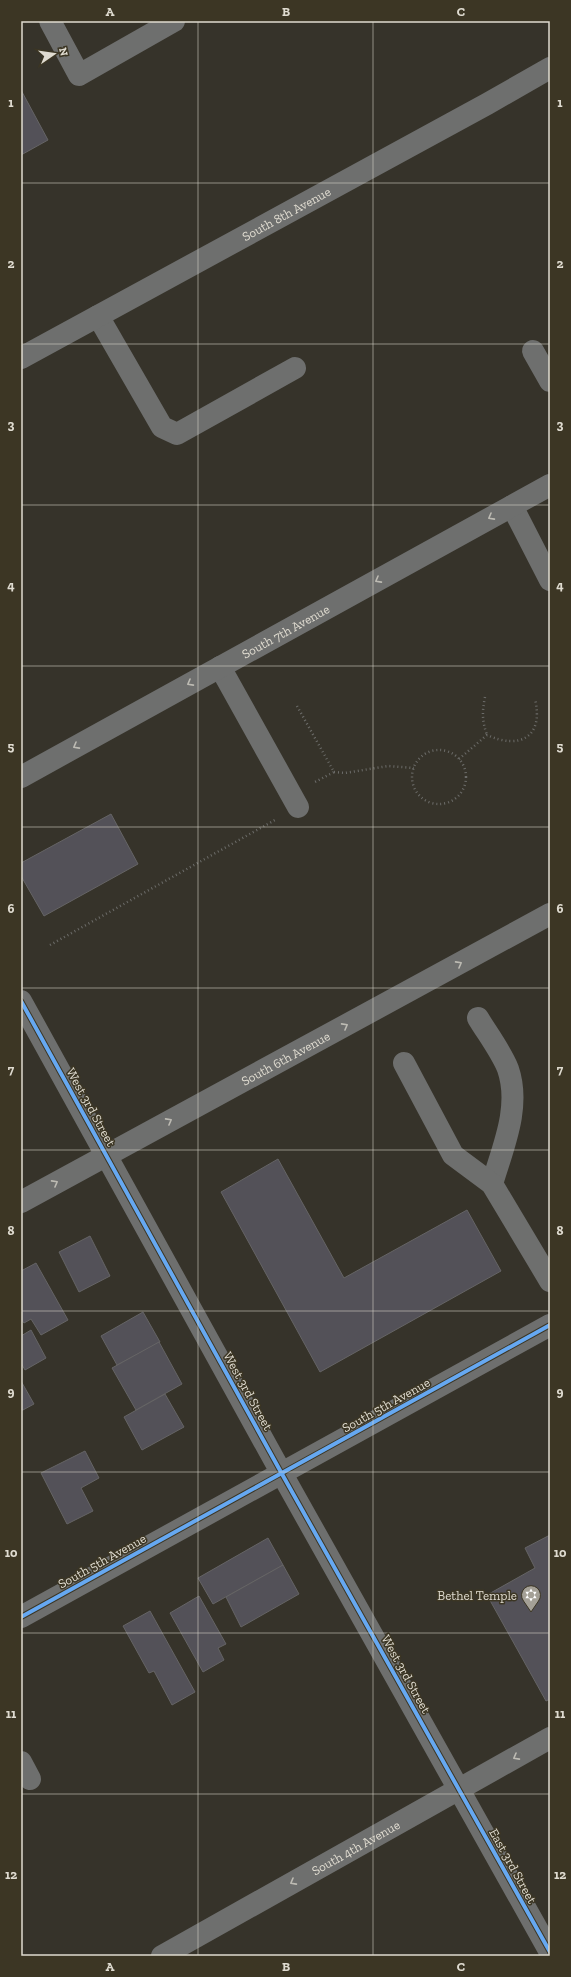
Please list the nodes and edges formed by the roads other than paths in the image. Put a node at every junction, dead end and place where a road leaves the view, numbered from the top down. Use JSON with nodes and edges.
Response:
{"nodes":[{"id":1,"x":50,"y":21,"type":"edge"},
{"id":2,"x":174,"y":21,"type":"edge"},
{"id":3,"x":550,"y":68,"type":"edge"},
{"id":4,"x":98,"y":316,"type":"junction"},
{"id":5,"x":533,"y":351,"type":"dead end"},
{"id":6,"x":21,"y":358,"type":"edge"},
{"id":7,"x":295,"y":368,"type":"dead end"},
{"id":8,"x":550,"y":381,"type":"edge"},
{"id":9,"x":550,"y":485,"type":"edge"},
{"id":10,"x":512,"y":506,"type":"junction"},
{"id":11,"x":550,"y":580,"type":"edge"},
{"id":12,"x":220,"y":667,"type":"junction"},
{"id":13,"x":21,"y":777,"type":"edge"},
{"id":14,"x":295,"y":801,"type":"road end"},
{"id":15,"x":550,"y":914,"type":"edge"},
{"id":16,"x":21,"y":1001,"type":"edge"},
{"id":17,"x":478,"y":1018,"type":"dead end"},
{"id":18,"x":404,"y":1063,"type":"dead end"},
{"id":19,"x":106,"y":1156,"type":"junction"},
{"id":20,"x":492,"y":1184,"type":"junction"},
{"id":21,"x":21,"y":1202,"type":"edge"},
{"id":22,"x":550,"y":1281,"type":"edge"},
{"id":23,"x":550,"y":1325,"type":"edge"},
{"id":24,"x":282,"y":1474,"type":"junction"},
{"id":25,"x":21,"y":1617,"type":"edge"},
{"id":26,"x":550,"y":1738,"type":"edge"},
{"id":27,"x":459,"y":1789,"type":"junction"},
{"id":28,"x":550,"y":1952,"type":"edge"},
{"id":29,"x":162,"y":1956,"type":"edge"}],
"edges":[{"from":1,"to":2,"type":"street"},
{"from":3,"to":4,"type":"street","name":"South 8th Avenue"},
{"from":4,"to":6,"type":"street","name":"South 8th Avenue"},
{"from":4,"to":7,"type":"street"},
{"from":5,"to":8,"type":"street"},
{"from":9,"to":10,"type":"street","name":"South 7th Avenue"},
{"from":10,"to":11,"type":"street"},
{"from":10,"to":12,"type":"street","name":"South 7th Avenue","one_way":true},
{"from":12,"to":13,"type":"street","name":"South 7th Avenue","one_way":true},
{"from":12,"to":14,"type":"street"},
{"from":19,"to":15,"type":"street","name":"South 6th Avenue","one_way":true},
{"from":16,"to":19,"type":"street","name":"West 3rd Street"},
{"from":17,"to":20,"type":"street"},
{"from":18,"to":20,"type":"street"},
{"from":21,"to":19,"type":"street","name":"South 6th Avenue","one_way":true},
{"from":19,"to":24,"type":"street","name":"West 3rd Street"},
{"from":20,"to":22,"type":"street"},
{"from":23,"to":24,"type":"street","name":"South 5th Avenue"},
{"from":24,"to":25,"type":"street","name":"South 5th Avenue"},
{"from":24,"to":27,"type":"street","name":"West 3rd Street"},
{"from":26,"to":27,"type":"street","name":"South 4th Avenue","one_way":true},
{"from":27,"to":28,"type":"street","name":"East 3rd Street"},
{"from":27,"to":29,"type":"street","name":"South 4th Avenue","one_way":true}]}
